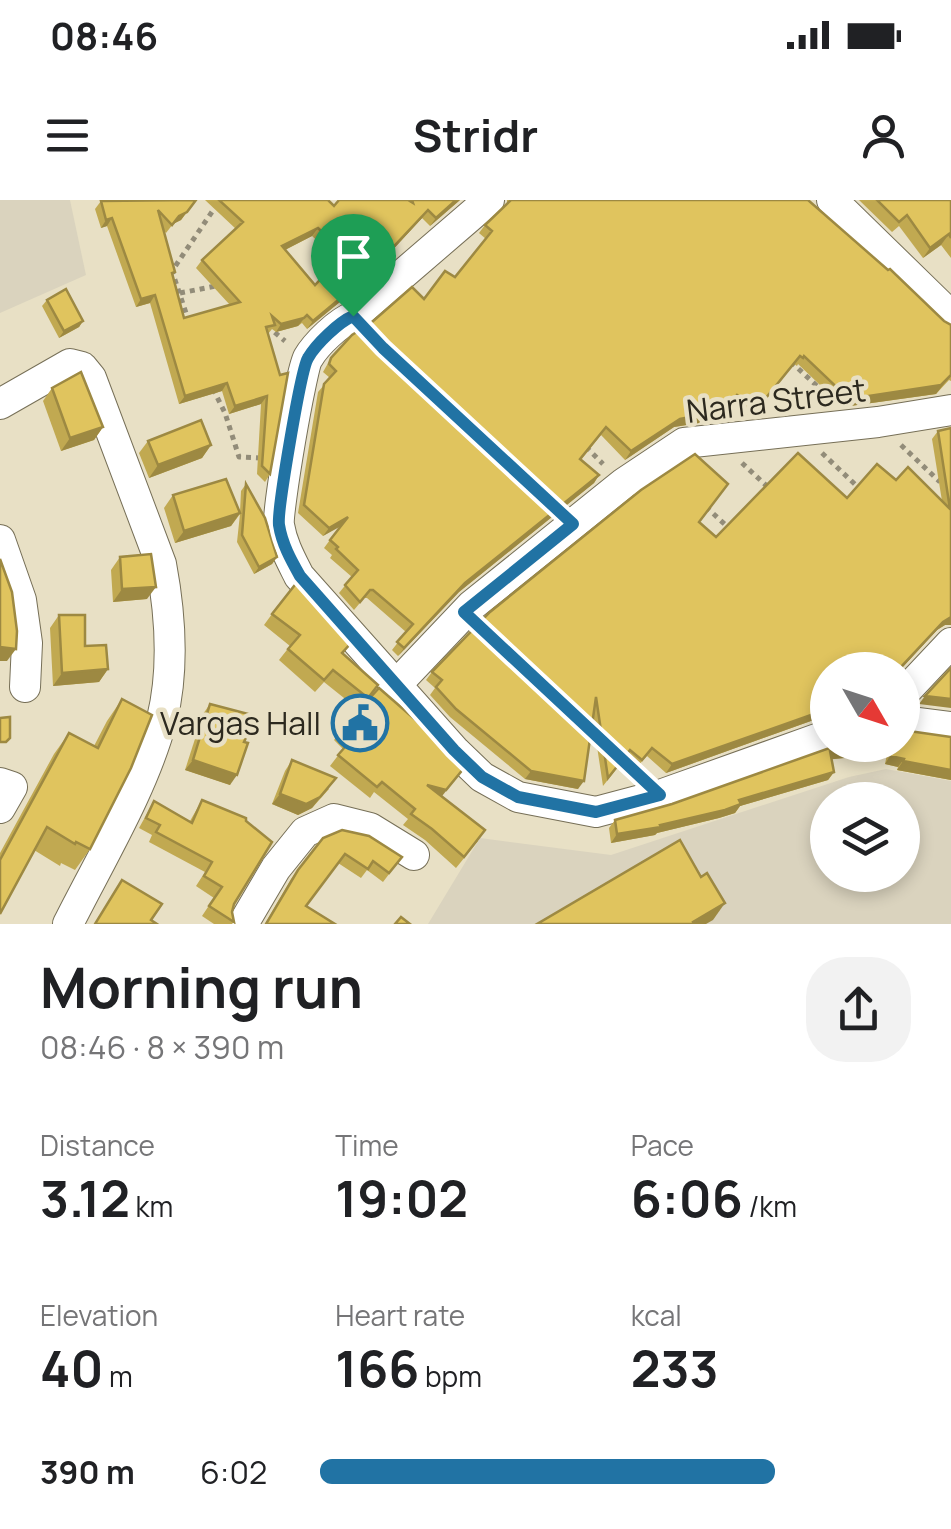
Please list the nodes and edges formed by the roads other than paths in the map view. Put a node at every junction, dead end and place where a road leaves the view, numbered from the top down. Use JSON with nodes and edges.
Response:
{"nodes":[{"id":1,"x":489,"y":200,"type":"edge"},
{"id":2,"x":832,"y":200,"type":"edge"},
{"id":3,"x":951,"y":316,"type":"edge"},
{"id":4,"x":0,"y":404,"type":"edge"},
{"id":5,"x":951,"y":410,"type":"edge"},
{"id":6,"x":0,"y":540,"type":"edge"},
{"id":7,"x":951,"y":642,"type":"edge"},
{"id":8,"x":920,"y":676,"type":"edge"},
{"id":9,"x":396,"y":684,"type":"junction"},
{"id":10,"x":25,"y":687,"type":"dead end"},
{"id":11,"x":920,"y":723,"type":"edge"},
{"id":12,"x":951,"y":727,"type":"edge"},
{"id":13,"x":810,"y":741,"type":"edge"},
{"id":14,"x":0,"y":783,"type":"edge"},
{"id":15,"x":0,"y":808,"type":"edge"},
{"id":16,"x":414,"y":855,"type":"dead end"},
{"id":17,"x":68,"y":924,"type":"edge"},
{"id":18,"x":243,"y":924,"type":"edge"}],
"edges":[{"from":1,"to":9,"type":"street"},
{"from":2,"to":3,"type":"street"},
{"from":4,"to":17,"type":"street"},
{"from":5,"to":9,"type":"street","name":"Narra Street"},
{"from":6,"to":10,"type":"street"},
{"from":7,"to":8,"type":"street"},
{"from":9,"to":13,"type":"street"},
{"from":11,"to":12,"type":"street"},
{"from":14,"to":15,"type":"street"},
{"from":16,"to":18,"type":"street"}]}
